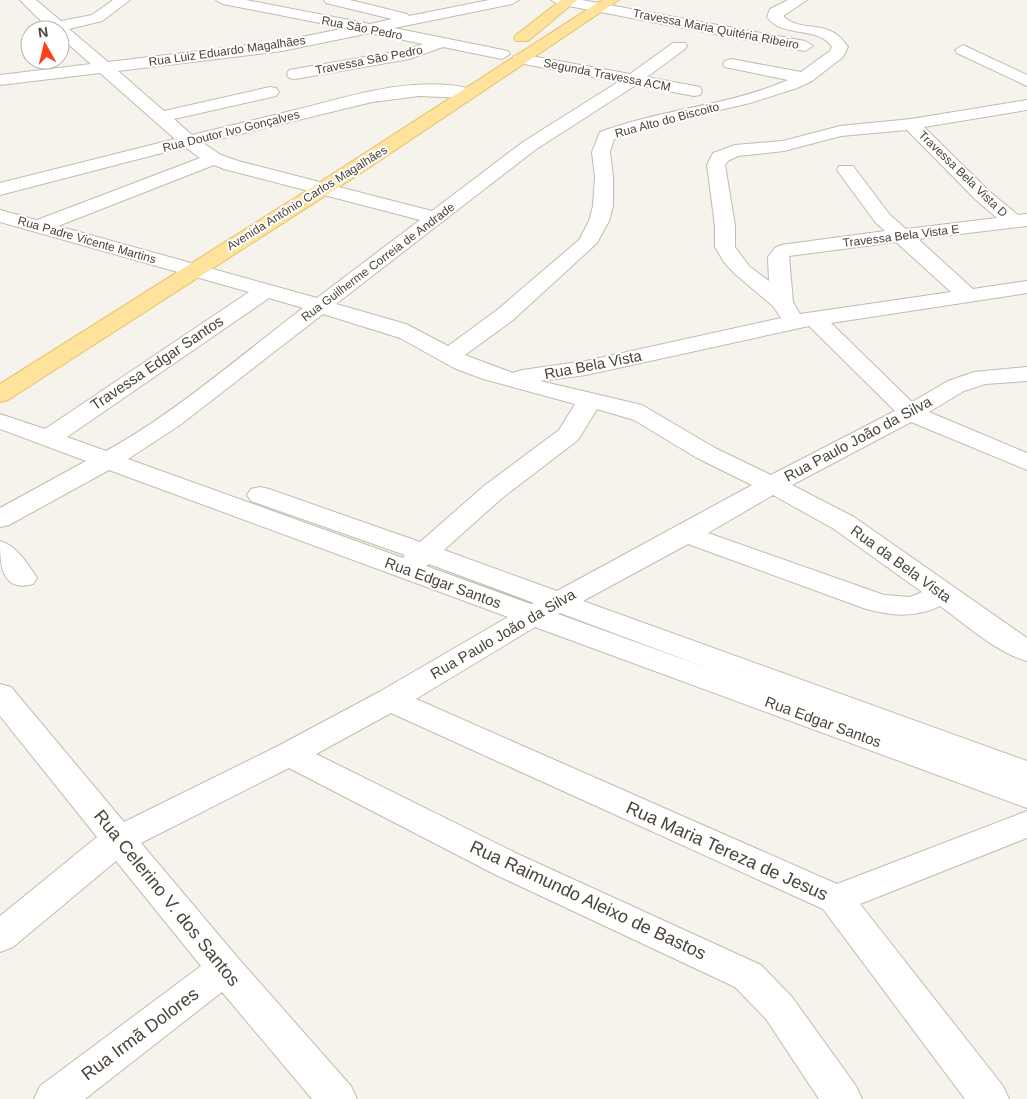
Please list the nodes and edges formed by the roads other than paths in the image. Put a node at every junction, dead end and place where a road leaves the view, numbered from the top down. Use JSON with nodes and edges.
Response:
{"nodes":[{"id":1,"x":27,"y":0,"type":"edge"},
{"id":2,"x":123,"y":0,"type":"edge"},
{"id":3,"x":223,"y":0,"type":"edge"},
{"id":4,"x":282,"y":0,"type":"edge"},
{"id":5,"x":331,"y":0,"type":"edge"},
{"id":6,"x":512,"y":0,"type":"edge"},
{"id":7,"x":773,"y":0,"type":"edge"},
{"id":8,"x":565,"y":1,"type":"edge"},
{"id":9,"x":794,"y":2,"type":"edge"},
{"id":10,"x":606,"y":3,"type":"edge"},
{"id":11,"x":264,"y":8,"type":"junction"},
{"id":12,"x":412,"y":19,"type":"junction"},
{"id":13,"x":48,"y":20,"type":"edge"},
{"id":14,"x":70,"y":24,"type":"edge"},
{"id":15,"x":365,"y":28,"type":"junction"},
{"id":16,"x":70,"y":39,"type":"edge"},
{"id":17,"x":441,"y":43,"type":"junction"},
{"id":18,"x":679,"y":46,"type":"dead end"},
{"id":19,"x":963,"y":50,"type":"dead end"},
{"id":20,"x":511,"y":56,"type":"junction"},
{"id":21,"x":826,"y":59,"type":"junction"},
{"id":22,"x":731,"y":64,"type":"dead end"},
{"id":23,"x":104,"y":68,"type":"junction"},
{"id":24,"x":295,"y":74,"type":"dead end"},
{"id":25,"x":804,"y":78,"type":"junction"},
{"id":26,"x":0,"y":80,"type":"edge"},
{"id":27,"x":633,"y":80,"type":"junction"},
{"id":28,"x":1027,"y":81,"type":"edge"},
{"id":29,"x":444,"y":89,"type":"junction"},
{"id":30,"x":270,"y":92,"type":"dead end"},
{"id":31,"x":694,"y":92,"type":"dead end"},
{"id":32,"x":466,"y":93,"type":"junction"},
{"id":33,"x":1027,"y":105,"type":"edge"},
{"id":34,"x":162,"y":117,"type":"junction"},
{"id":35,"x":911,"y":124,"type":"junction"},
{"id":36,"x":188,"y":141,"type":"junction"},
{"id":37,"x":214,"y":159,"type":"junction"},
{"id":38,"x":846,"y":170,"type":"dead end"},
{"id":39,"x":299,"y":182,"type":"junction"},
{"id":40,"x":323,"y":188,"type":"junction"},
{"id":41,"x":0,"y":189,"type":"edge"},
{"id":42,"x":277,"y":196,"type":"dead end"},
{"id":43,"x":0,"y":216,"type":"edge"},
{"id":44,"x":436,"y":218,"type":"junction"},
{"id":45,"x":238,"y":221,"type":"dead end"},
{"id":46,"x":1020,"y":221,"type":"edge"},
{"id":47,"x":40,"y":226,"type":"junction"},
{"id":48,"x":903,"y":237,"type":"junction"},
{"id":49,"x":173,"y":264,"type":"junction"},
{"id":50,"x":195,"y":269,"type":"junction"},
{"id":51,"x":1027,"y":286,"type":"edge"},
{"id":52,"x":266,"y":290,"type":"junction"},
{"id":53,"x":967,"y":295,"type":"junction"},
{"id":54,"x":782,"y":302,"type":"junction"},
{"id":55,"x":321,"y":306,"type":"junction"},
{"id":56,"x":804,"y":321,"type":"junction"},
{"id":57,"x":449,"y":356,"type":"junction"},
{"id":58,"x":8,"y":368,"type":"dead end"},
{"id":59,"x":1027,"y":374,"type":"edge"},
{"id":60,"x":506,"y":379,"type":"junction"},
{"id":61,"x":0,"y":395,"type":"edge"},
{"id":62,"x":590,"y":400,"type":"junction"},
{"id":63,"x":0,"y":402,"type":"edge"},
{"id":64,"x":910,"y":413,"type":"junction"},
{"id":65,"x":0,"y":421,"type":"edge"},
{"id":66,"x":58,"y":432,"type":"junction"},
{"id":67,"x":118,"y":454,"type":"junction"},
{"id":68,"x":1027,"y":462,"type":"edge"},
{"id":69,"x":770,"y":486,"type":"junction"},
{"id":70,"x":0,"y":519,"type":"edge"},
{"id":71,"x":686,"y":534,"type":"junction"},
{"id":72,"x":0,"y":549,"type":"edge"},
{"id":73,"x":416,"y":561,"type":"junction"},
{"id":74,"x":23,"y":578,"type":"dead end"},
{"id":75,"x":942,"y":593,"type":"junction"},
{"id":76,"x":559,"y":602,"type":"junction"},
{"id":77,"x":532,"y":616,"type":"junction"},
{"id":78,"x":1027,"y":650,"type":"edge"},
{"id":79,"x":792,"y":699,"type":"junction"},
{"id":80,"x":390,"y":700,"type":"junction"},
{"id":81,"x":5,"y":709,"type":"edge"},
{"id":82,"x":289,"y":754,"type":"junction"},
{"id":83,"x":1027,"y":774,"type":"edge"},
{"id":84,"x":1027,"y":796,"type":"edge"},
{"id":85,"x":1027,"y":824,"type":"edge"},
{"id":86,"x":119,"y":839,"type":"junction"},
{"id":87,"x":836,"y":899,"type":"junction"},
{"id":88,"x":0,"y":937,"type":"edge"},
{"id":89,"x":225,"y":970,"type":"junction"},
{"id":90,"x":54,"y":1099,"type":"edge"},
{"id":91,"x":337,"y":1099,"type":"edge"},
{"id":92,"x":842,"y":1099,"type":"edge"},
{"id":93,"x":989,"y":1099,"type":"edge"}],
"edges":[{"from":1,"to":13,"type":"street"},
{"from":2,"to":14,"type":"street"},
{"from":3,"to":11,"type":"street","name":"Rua São Pedro"},
{"from":4,"to":11,"type":"street"},
{"from":5,"to":12,"type":"street"},
{"from":6,"to":12,"type":"street","name":"Rua Luiz Eduardo Magalhães"},
{"from":7,"to":9,"type":"street"},
{"from":8,"to":10,"type":"street","name":"Travessa Maria Quitéria Ribeiro"},
{"from":8,"to":20,"type":"main road","name":"Avenida Antônio Carlos Magalhães"},
{"from":9,"to":21,"type":"street","name":"Rua Alto do Biscoito"},
{"from":10,"to":20,"type":"main road","name":"Avenida Antônio Carlos Magalhães"},
{"from":10,"to":21,"type":"street","name":"Travessa Maria Quitéria Ribeiro"},
{"from":11,"to":15,"type":"street","name":"Rua São Pedro"},
{"from":12,"to":15,"type":"street","name":"Rua Luiz Eduardo Magalhães"},
{"from":15,"to":17,"type":"street","name":"Rua São Pedro"},
{"from":15,"to":23,"type":"street","name":"Rua Luiz Eduardo Magalhães"},
{"from":16,"to":23,"type":"street"},
{"from":17,"to":20,"type":"street","name":"Rua São Pedro"},
{"from":17,"to":24,"type":"street","name":"Travessa São Pedro"},
{"from":18,"to":27,"type":"street","name":"Rua Guilherme Correia de Andrade"},
{"from":19,"to":28,"type":"street"},
{"from":20,"to":27,"type":"street","name":"Segunda Travessa ACM"},
{"from":20,"to":29,"type":"main road","name":"Avenida Antônio Carlos Magalhães"},
{"from":20,"to":32,"type":"main road","name":"Avenida Antônio Carlos Magalhães"},
{"from":21,"to":25,"type":"street","name":"Rua Alto do Biscoito"},
{"from":22,"to":25,"type":"street"},
{"from":23,"to":26,"type":"street","name":"Rua Luiz Eduardo Magalhães"},
{"from":23,"to":34,"type":"street"},
{"from":25,"to":57,"type":"street","name":"Rua Alto do Biscoito"},
{"from":27,"to":31,"type":"street","name":"Segunda Travessa ACM"},
{"from":27,"to":44,"type":"street","name":"Rua Guilherme Correia de Andrade"},
{"from":29,"to":32,"type":"street","name":"Rua Doutor Ivo Gonçalves"},
{"from":29,"to":36,"type":"street","name":"Rua Doutor Ivo Gonçalves"},
{"from":29,"to":39,"type":"main road","name":"Avenida Antônio Carlos Magalhães"},
{"from":30,"to":34,"type":"street"},
{"from":32,"to":40,"type":"main road","name":"Avenida Antônio Carlos Magalhães"},
{"from":33,"to":35,"type":"street","name":"Travessa Bela Vista D"},
{"from":34,"to":36,"type":"street"},
{"from":35,"to":46,"type":"street","name":"Travessa Bela Vista D"},
{"from":35,"to":54,"type":"street"},
{"from":36,"to":37,"type":"street"},
{"from":36,"to":41,"type":"street","name":"Rua Doutor Ivo Gonçalves"},
{"from":37,"to":39,"type":"street"},
{"from":37,"to":47,"type":"street"},
{"from":38,"to":48,"type":"street"},
{"from":39,"to":40,"type":"street"},
{"from":39,"to":42,"type":"main road","name":"Avenida Antônio Carlos Magalhães"},
{"from":40,"to":44,"type":"street"},
{"from":40,"to":50,"type":"main road","name":"Avenida Antônio Carlos Magalhães"},
{"from":43,"to":47,"type":"street","name":"Rua Padre Vicente Martins"},
{"from":44,"to":55,"type":"street","name":"Rua Guilherme Correia de Andrade"},
{"from":45,"to":49,"type":"main road","name":"Avenida Antônio Carlos Magalhães"},
{"from":46,"to":48,"type":"street","name":"Travessa Bela Vista E"},
{"from":47,"to":49,"type":"street","name":"Rua Padre Vicente Martins"},
{"from":48,"to":53,"type":"street"},
{"from":48,"to":54,"type":"street","name":"Travessa Bela Vista E"},
{"from":49,"to":50,"type":"street","name":"Rua Bela Vista"},
{"from":49,"to":58,"type":"main road","name":"Avenida Antônio Carlos Magalhães"},
{"from":50,"to":52,"type":"street","name":"Rua Bela Vista"},
{"from":50,"to":61,"type":"main road","name":"Avenida Antônio Carlos Magalhães"},
{"from":51,"to":53,"type":"street","name":"Rua Bela Vista"},
{"from":52,"to":55,"type":"street","name":"Rua Bela Vista"},
{"from":52,"to":66,"type":"street","name":"Travessa Edgar Santos"},
{"from":53,"to":56,"type":"street","name":"Rua Bela Vista"},
{"from":54,"to":56,"type":"street"},
{"from":55,"to":57,"type":"street","name":"Rua Bela Vista"},
{"from":55,"to":67,"type":"street","name":"Rua Guilherme Correia de Andrade"},
{"from":56,"to":60,"type":"street","name":"Rua Bela Vista"},
{"from":56,"to":64,"type":"street"},
{"from":57,"to":60,"type":"street","name":"Rua Bela Vista"},
{"from":59,"to":64,"type":"street","name":"Rua Paulo João da Silva"},
{"from":60,"to":62,"type":"street","name":"Rua da Bela Vista"},
{"from":62,"to":69,"type":"street","name":"Rua da Bela Vista"},
{"from":62,"to":73,"type":"street"},
{"from":63,"to":66,"type":"street","name":"Rua Edgar Santos"},
{"from":64,"to":68,"type":"street"},
{"from":64,"to":69,"type":"street","name":"Rua Paulo João da Silva"},
{"from":65,"to":66,"type":"street","name":"Rua Edgar Santos"},
{"from":66,"to":67,"type":"street","name":"Rua Edgar Santos"},
{"from":67,"to":70,"type":"street","name":"Rua Guilherme Correia de Andrade"},
{"from":67,"to":73,"type":"street","name":"Rua Edgar Santos"},
{"from":69,"to":71,"type":"street","name":"Rua Paulo João da Silva"},
{"from":69,"to":75,"type":"street","name":"Rua da Bela Vista"},
{"from":71,"to":75,"type":"street"},
{"from":71,"to":76,"type":"street","name":"Rua Paulo João da Silva"},
{"from":72,"to":74,"type":"street"},
{"from":73,"to":76,"type":"street","name":"Rua Edgar Santos"},
{"from":73,"to":77,"type":"street","name":"Rua Edgar Santos"},
{"from":75,"to":78,"type":"street","name":"Rua da Bela Vista"},
{"from":76,"to":77,"type":"street","name":"Rua Paulo João da Silva"},
{"from":76,"to":79,"type":"street","name":"Rua Edgar Santos"},
{"from":77,"to":79,"type":"street","name":"Rua Edgar Santos"},
{"from":77,"to":80,"type":"street","name":"Rua Paulo João da Silva"},
{"from":79,"to":83,"type":"street","name":"Rua Edgar Santos"},
{"from":79,"to":84,"type":"street","name":"Rua Edgar Santos"},
{"from":80,"to":82,"type":"street","name":"Rua Paulo João da Silva"},
{"from":80,"to":87,"type":"street","name":"Rua Maria Tereza de Jesus"},
{"from":81,"to":86,"type":"street","name":"Rua Celerino V. dos Santos"},
{"from":82,"to":86,"type":"street","name":"Rua Paulo João da Silva"},
{"from":82,"to":92,"type":"street","name":"Rua Raimundo Aleixo de Bastos"},
{"from":85,"to":87,"type":"street"},
{"from":86,"to":88,"type":"street","name":"Rua Paulo João da Silva"},
{"from":86,"to":89,"type":"street","name":"Rua Celerino V. dos Santos"},
{"from":87,"to":93,"type":"street","name":"Rua Maria Tereza de Jesus"},
{"from":89,"to":90,"type":"street","name":"Rua Irmã Dolores"},
{"from":89,"to":91,"type":"street","name":"Rua Celerino V. dos Santos"}]}
